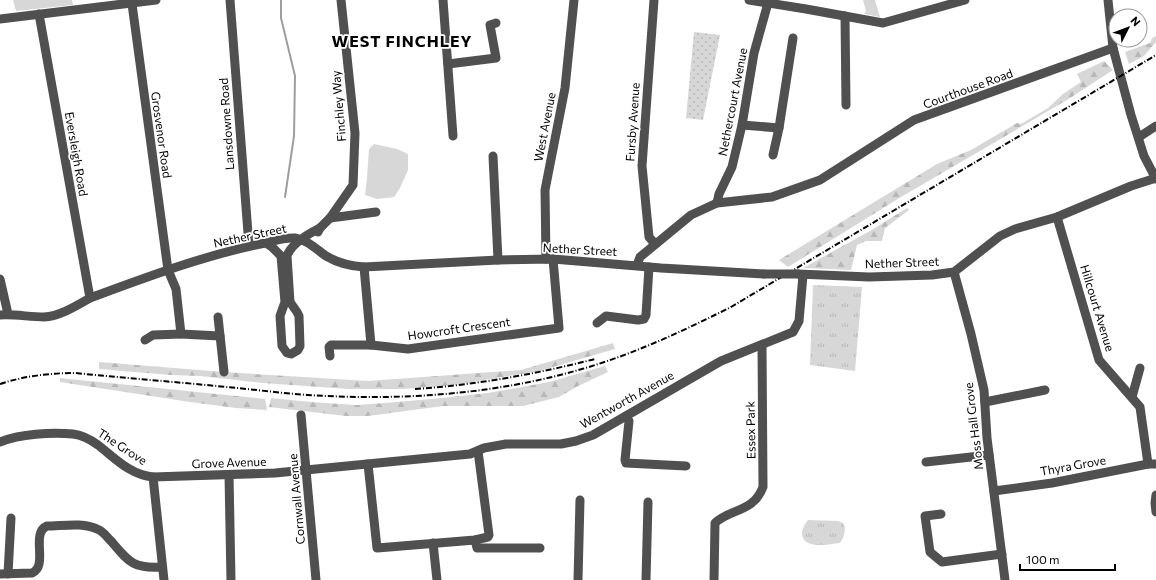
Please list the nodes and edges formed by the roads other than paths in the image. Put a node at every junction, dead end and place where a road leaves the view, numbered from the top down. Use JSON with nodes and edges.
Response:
{"nodes":[{"id":1,"x":156,"y":0,"type":"edge"},
{"id":2,"x":230,"y":0,"type":"edge"},
{"id":3,"x":341,"y":0,"type":"edge"},
{"id":4,"x":443,"y":0,"type":"edge"},
{"id":5,"x":574,"y":0,"type":"edge"},
{"id":6,"x":654,"y":0,"type":"edge"},
{"id":7,"x":749,"y":0,"type":"edge"},
{"id":8,"x":965,"y":0,"type":"edge"},
{"id":9,"x":112,"y":3,"type":"edge"},
{"id":10,"x":768,"y":3,"type":"junction"},
{"id":11,"x":132,"y":4,"type":"junction"},
{"id":12,"x":39,"y":14,"type":"junction"},
{"id":13,"x":845,"y":16,"type":"junction"},
{"id":14,"x":0,"y":18,"type":"edge"},
{"id":15,"x":496,"y":23,"type":"dead end"},
{"id":16,"x":793,"y":38,"type":"dead end"},
{"id":17,"x":1113,"y":48,"type":"joint"},
{"id":18,"x":448,"y":64,"type":"junction"},
{"id":19,"x":846,"y":105,"type":"dead end"},
{"id":20,"x":742,"y":125,"type":"junction"},
{"id":21,"x":1156,"y":126,"type":"edge"},
{"id":22,"x":780,"y":128,"type":"junction"},
{"id":23,"x":454,"y":136,"type":"dead end"},
{"id":24,"x":1139,"y":137,"type":"junction"},
{"id":25,"x":773,"y":155,"type":"dead end"},
{"id":26,"x":493,"y":156,"type":"dead end"},
{"id":27,"x":1156,"y":179,"type":"edge"},
{"id":28,"x":717,"y":203,"type":"junction"},
{"id":29,"x":376,"y":212,"type":"dead end"},
{"id":30,"x":1057,"y":217,"type":"junction"},
{"id":31,"x":330,"y":218,"type":"junction"},
{"id":32,"x":320,"y":228,"type":"junction"},
{"id":33,"x":302,"y":240,"type":"junction"},
{"id":34,"x":266,"y":243,"type":"junction"},
{"id":35,"x":311,"y":244,"type":"junction"},
{"id":36,"x":655,"y":244,"type":"junction"},
{"id":37,"x":249,"y":246,"type":"junction"},
{"id":38,"x":550,"y":259,"type":"junction"},
{"id":39,"x":498,"y":260,"type":"junction"},
{"id":40,"x":637,"y":265,"type":"junction"},
{"id":41,"x":649,"y":266,"type":"junction"},
{"id":42,"x":364,"y":267,"type":"junction"},
{"id":43,"x":954,"y":272,"type":"junction"},
{"id":44,"x":169,"y":275,"type":"junction"},
{"id":45,"x":800,"y":275,"type":"junction"},
{"id":46,"x":0,"y":279,"type":"edge"},
{"id":47,"x":90,"y":298,"type":"junction"},
{"id":48,"x":4,"y":315,"type":"edge"},
{"id":49,"x":218,"y":317,"type":"dead end"},
{"id":50,"x":597,"y":323,"type":"dead end"},
{"id":51,"x":181,"y":334,"type":"junction"},
{"id":52,"x":220,"y":336,"type":"junction"},
{"id":53,"x":145,"y":340,"type":"dead end"},
{"id":54,"x":371,"y":345,"type":"junction"},
{"id":55,"x":762,"y":345,"type":"junction"},
{"id":56,"x":330,"y":356,"type":"dead end"},
{"id":57,"x":1140,"y":368,"type":"dead end"},
{"id":58,"x":224,"y":372,"type":"dead end"},
{"id":59,"x":1045,"y":390,"type":"dead end"},
{"id":60,"x":1132,"y":397,"type":"junction"},
{"id":61,"x":985,"y":402,"type":"junction"},
{"id":62,"x":301,"y":415,"type":"dead end"},
{"id":63,"x":626,"y":416,"type":"junction"},
{"id":64,"x":0,"y":442,"type":"edge"},
{"id":65,"x":478,"y":451,"type":"junction"},
{"id":66,"x":989,"y":455,"type":"junction"},
{"id":67,"x":926,"y":462,"type":"dead end"},
{"id":68,"x":368,"y":464,"type":"junction"},
{"id":69,"x":1152,"y":464,"type":"edge"},
{"id":70,"x":686,"y":466,"type":"dead end"},
{"id":71,"x":306,"y":470,"type":"junction"},
{"id":72,"x":229,"y":475,"type":"junction"},
{"id":73,"x":152,"y":477,"type":"junction"},
{"id":74,"x":994,"y":491,"type":"junction"},
{"id":75,"x":1156,"y":495,"type":"edge"},
{"id":76,"x":580,"y":500,"type":"dead end"},
{"id":77,"x":648,"y":502,"type":"dead end"},
{"id":78,"x":1156,"y":512,"type":"edge"},
{"id":79,"x":941,"y":514,"type":"dead end"},
{"id":80,"x":10,"y":518,"type":"dead end"},
{"id":81,"x":475,"y":540,"type":"junction"},
{"id":82,"x":433,"y":543,"type":"junction"},
{"id":83,"x":540,"y":548,"type":"dead end"},
{"id":84,"x":1002,"y":554,"type":"junction"},
{"id":85,"x":162,"y":566,"type":"junction"},
{"id":86,"x":4,"y":574,"type":"edge"},
{"id":87,"x":164,"y":580,"type":"edge"},
{"id":88,"x":231,"y":580,"type":"edge"},
{"id":89,"x":316,"y":580,"type":"edge"},
{"id":90,"x":437,"y":580,"type":"edge"},
{"id":91,"x":578,"y":580,"type":"edge"},
{"id":92,"x":646,"y":580,"type":"edge"},
{"id":93,"x":714,"y":580,"type":"edge"},
{"id":94,"x":1005,"y":580,"type":"edge"}],
"edges":[{"from":1,"to":11,"type":"street"},
{"from":2,"to":37,"type":"street","name":"Lansdowne Road"},
{"from":3,"to":31,"type":"street","name":"Finchley Way"},
{"from":4,"to":18,"type":"street"},
{"from":5,"to":38,"type":"street","name":"West Avenue"},
{"from":6,"to":36,"type":"street","name":"Fursby Avenue"},
{"from":7,"to":10,"type":"street"},
{"from":8,"to":13,"type":"street"},
{"from":9,"to":11,"type":"street"},
{"from":9,"to":12,"type":"street"},
{"from":10,"to":13,"type":"street"},
{"from":10,"to":20,"type":"street","name":"Nethercourt Avenue"},
{"from":11,"to":44,"type":"street","name":"Grosvenor Road"},
{"from":12,"to":14,"type":"street"},
{"from":12,"to":47,"type":"street","name":"Eversleigh Road"},
{"from":13,"to":19,"type":"street"},
{"from":15,"to":18,"type":"street"},
{"from":16,"to":22,"type":"street"},
{"from":17,"to":24,"type":"street"},
{"from":17,"to":28,"type":"street","name":"Courthouse Road"},
{"from":18,"to":23,"type":"street"},
{"from":20,"to":22,"type":"street"},
{"from":20,"to":28,"type":"street","name":"Nethercourt Avenue"},
{"from":21,"to":24,"type":"street"},
{"from":22,"to":25,"type":"street"},
{"from":24,"to":27,"type":"street"},
{"from":26,"to":39,"type":"street"},
{"from":27,"to":30,"type":"street","name":"Nether Street"},
{"from":28,"to":36,"type":"street","name":"Courthouse Road"},
{"from":29,"to":31,"type":"street"},
{"from":30,"to":43,"type":"street","name":"Nether Street"},
{"from":30,"to":60,"type":"street","name":"Hillcourt Avenue"},
{"from":31,"to":32,"type":"street","name":"Finchley Way"},
{"from":32,"to":33,"type":"street"},
{"from":32,"to":35,"type":"street","name":"Finchley Way"},
{"from":33,"to":34,"type":"street","name":"Nether Street"},
{"from":33,"to":34,"type":"street"},
{"from":33,"to":35,"type":"street","name":"Nether Street"},
{"from":34,"to":37,"type":"street","name":"Nether Street"},
{"from":35,"to":42,"type":"street","name":"Nether Street"},
{"from":36,"to":40,"type":"street","name":"Courthouse Road"},
{"from":37,"to":44,"type":"street","name":"Nether Street"},
{"from":38,"to":39,"type":"street","name":"Nether Street"},
{"from":38,"to":40,"type":"street","name":"Nether Street"},
{"from":38,"to":54,"type":"street","name":"Howcroft Crescent"},
{"from":39,"to":42,"type":"street","name":"Nether Street"},
{"from":40,"to":41,"type":"street","name":"Nether Street"},
{"from":41,"to":45,"type":"street","name":"Nether Street","bridge":true},
{"from":41,"to":50,"type":"street"},
{"from":42,"to":54,"type":"street"},
{"from":43,"to":45,"type":"street","name":"Nether Street"},
{"from":43,"to":61,"type":"street","name":"Moss Hall Grove"},
{"from":44,"to":47,"type":"street","name":"Nether Street"},
{"from":44,"to":51,"type":"street","name":"Grosvenor Road"},
{"from":45,"to":55,"type":"street"},
{"from":46,"to":48,"type":"street"},
{"from":47,"to":48,"type":"street","name":"Nether Street"},
{"from":49,"to":52,"type":"street"},
{"from":51,"to":52,"type":"street"},
{"from":51,"to":53,"type":"street"},
{"from":52,"to":58,"type":"street"},
{"from":54,"to":56,"type":"street"},
{"from":55,"to":63,"type":"street","name":"Wentworth Avenue"},
{"from":55,"to":93,"type":"street","name":"Essex Park"},
{"from":57,"to":60,"type":"street"},
{"from":59,"to":61,"type":"street"},
{"from":60,"to":69,"type":"street","name":"Hillcourt Avenue"},
{"from":61,"to":66,"type":"street","name":"Moss Hall Grove"},
{"from":62,"to":71,"type":"street","name":"Cornwall Avenue"},
{"from":63,"to":65,"type":"street","name":"Wentworth Avenue"},
{"from":63,"to":70,"type":"street"},
{"from":64,"to":73,"type":"street","name":"The Grove"},
{"from":65,"to":68,"type":"street","name":"Wentworth Avenue"},
{"from":65,"to":81,"type":"street"},
{"from":66,"to":67,"type":"street"},
{"from":66,"to":74,"type":"street","name":"Moss Hall Grove"},
{"from":68,"to":71,"type":"street","name":"Wentworth Avenue"},
{"from":68,"to":82,"type":"street"},
{"from":69,"to":74,"type":"street","name":"Thyra Grove"},
{"from":71,"to":72,"type":"street","name":"Grove Avenue"},
{"from":71,"to":89,"type":"street","name":"Cornwall Avenue"},
{"from":72,"to":73,"type":"street","name":"Grove Avenue"},
{"from":72,"to":88,"type":"street"},
{"from":73,"to":85,"type":"street","name":"The Grove"},
{"from":74,"to":84,"type":"street","name":"Moss Hall Grove"},
{"from":75,"to":78,"type":"street"},
{"from":76,"to":91,"type":"street"},
{"from":77,"to":92,"type":"street"},
{"from":79,"to":84,"type":"street"},
{"from":80,"to":86,"type":"street"},
{"from":81,"to":82,"type":"street"},
{"from":81,"to":83,"type":"street"},
{"from":82,"to":90,"type":"street"},
{"from":84,"to":94,"type":"street","name":"Moss Hall Grove"},
{"from":85,"to":86,"type":"street"},
{"from":85,"to":87,"type":"street","name":"The Grove"}]}
